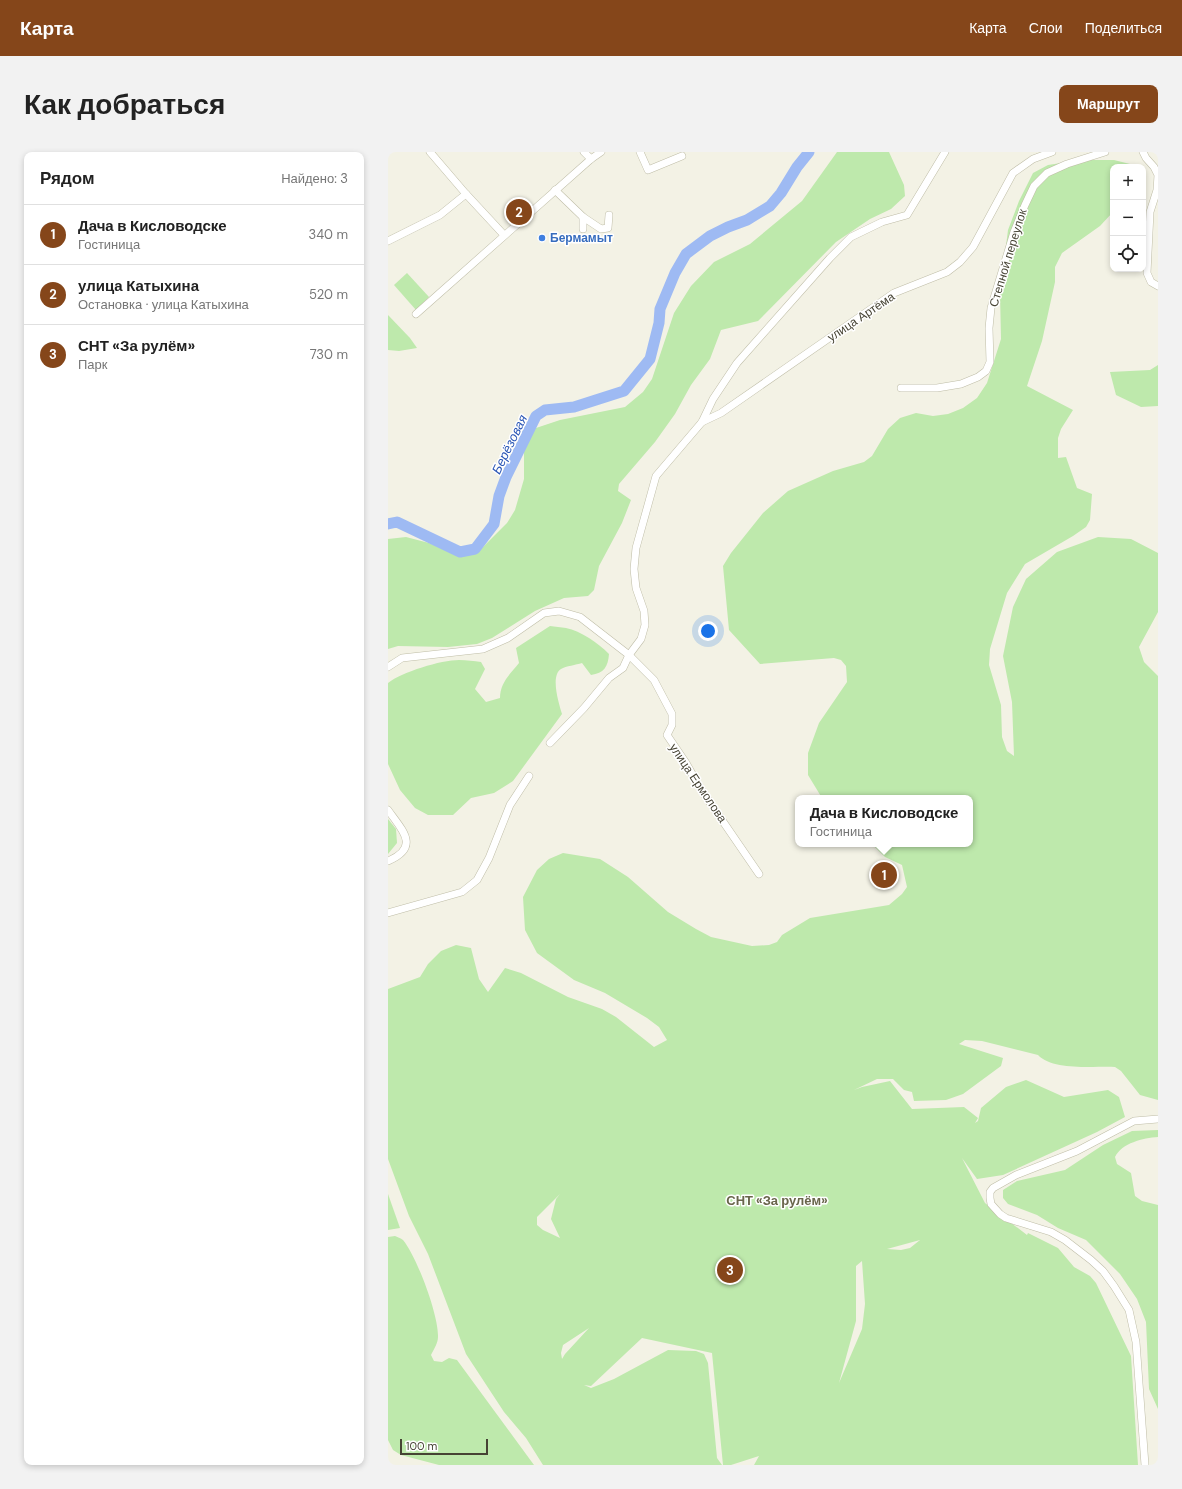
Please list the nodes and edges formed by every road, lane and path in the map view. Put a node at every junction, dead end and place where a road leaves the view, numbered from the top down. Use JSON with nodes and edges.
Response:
{"nodes":[{"id":1,"x":430,"y":152,"type":"edge"},
{"id":2,"x":584,"y":152,"type":"edge"},
{"id":3,"x":601,"y":152,"type":"edge"},
{"id":4,"x":640,"y":152,"type":"edge"},
{"id":5,"x":944,"y":152,"type":"edge"},
{"id":6,"x":1052,"y":152,"type":"edge"},
{"id":7,"x":1105,"y":152,"type":"edge"},
{"id":8,"x":1143,"y":152,"type":"edge"},
{"id":9,"x":682,"y":156,"type":"dead end"},
{"id":10,"x":591,"y":159,"type":"junction"},
{"id":11,"x":555,"y":190,"type":"junction"},
{"id":12,"x":1157,"y":190,"type":"edge"},
{"id":13,"x":466,"y":194,"type":"junction"},
{"id":14,"x":609,"y":215,"type":"dead end"},
{"id":15,"x":582,"y":217,"type":"junction"},
{"id":16,"x":583,"y":229,"type":"dead end"},
{"id":17,"x":504,"y":235,"type":"junction"},
{"id":18,"x":388,"y":241,"type":"edge"},
{"id":19,"x":1158,"y":286,"type":"edge"},
{"id":20,"x":416,"y":314,"type":"dead end"},
{"id":21,"x":901,"y":388,"type":"dead end"},
{"id":22,"x":702,"y":422,"type":"junction"},
{"id":23,"x":629,"y":655,"type":"junction"},
{"id":24,"x":388,"y":667,"type":"edge"},
{"id":25,"x":550,"y":743,"type":"dead end"},
{"id":26,"x":529,"y":776,"type":"dead end"},
{"id":27,"x":388,"y":810,"type":"edge"},
{"id":28,"x":388,"y":861,"type":"edge"},
{"id":29,"x":759,"y":874,"type":"dead end"},
{"id":30,"x":388,"y":913,"type":"edge"},
{"id":31,"x":1158,"y":1119,"type":"edge"},
{"id":32,"x":1145,"y":1465,"type":"edge"}],
"edges":[{"from":1,"to":13,"type":"street"},
{"from":2,"to":10,"type":"street"},
{"from":3,"to":10,"type":"street"},
{"from":4,"to":9,"type":"street"},
{"from":5,"to":22,"type":"street"},
{"from":6,"to":22,"type":"street","name":"улица Артёма"},
{"from":7,"to":21,"type":"street","name":"Степной переулок"},
{"from":8,"to":12,"type":"street"},
{"from":10,"to":11,"type":"street"},
{"from":11,"to":15,"type":"street"},
{"from":11,"to":17,"type":"street"},
{"from":12,"to":19,"type":"street"},
{"from":13,"to":17,"type":"street"},
{"from":13,"to":18,"type":"street"},
{"from":14,"to":15,"type":"street"},
{"from":15,"to":16,"type":"street"},
{"from":17,"to":20,"type":"street"},
{"from":22,"to":23,"type":"street"},
{"from":23,"to":24,"type":"street","name":"улица Ермолова"},
{"from":23,"to":25,"type":"street"},
{"from":23,"to":29,"type":"street","name":"улица Ермолова"},
{"from":26,"to":30,"type":"street"},
{"from":27,"to":28,"type":"street"},
{"from":31,"to":32,"type":"street"}]}
